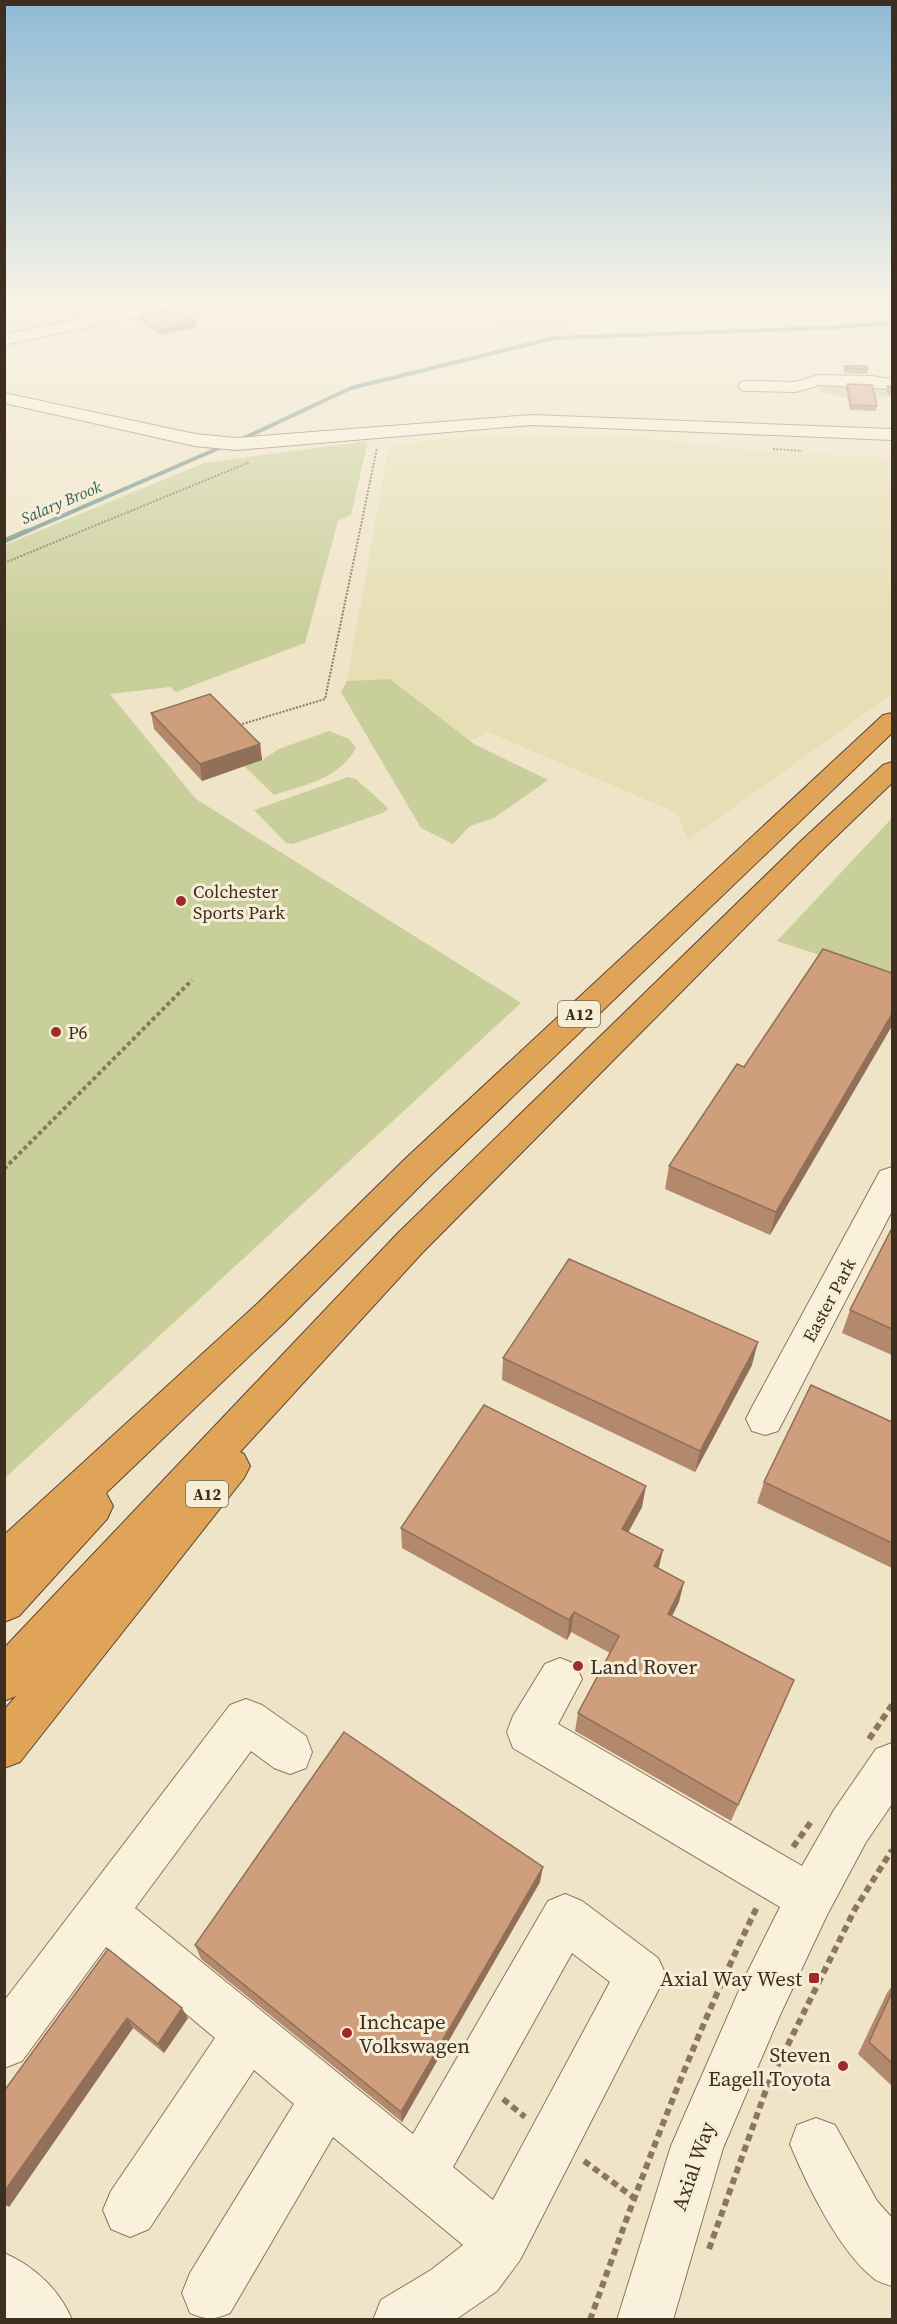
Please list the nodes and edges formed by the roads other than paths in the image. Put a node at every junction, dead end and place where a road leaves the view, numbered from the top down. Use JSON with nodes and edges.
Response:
{"nodes":[{"id":1,"x":70,"y":412,"type":"edge"},
{"id":2,"x":623,"y":412,"type":"edge"},
{"id":3,"x":794,"y":412,"type":"edge"},
{"id":4,"x":892,"y":435,"type":"edge"},
{"id":5,"x":892,"y":720,"type":"edge"},
{"id":6,"x":892,"y":770,"type":"edge"},
{"id":7,"x":892,"y":1180,"type":"edge"},
{"id":8,"x":410,"y":1243,"type":"junction"},
{"id":9,"x":271,"y":1313,"type":"junction"},
{"id":10,"x":765,"y":1419,"type":"dead end"},
{"id":11,"x":4,"y":1562,"type":"edge"},
{"id":12,"x":4,"y":1602,"type":"edge"},
{"id":13,"x":560,"y":1678,"type":"dead end"},
{"id":14,"x":4,"y":1680,"type":"edge"},
{"id":15,"x":4,"y":1746,"type":"edge"},
{"id":16,"x":290,"y":1752,"type":"dead end"},
{"id":17,"x":892,"y":1765,"type":"edge"},
{"id":18,"x":810,"y":1898,"type":"junction"},
{"id":19,"x":102,"y":1912,"type":"junction"},
{"id":20,"x":248,"y":2034,"type":"junction"},
{"id":21,"x":4,"y":2043,"type":"edge"},
{"id":22,"x":327,"y":2098,"type":"junction"},
{"id":23,"x":816,"y":2144,"type":"dead end"},
{"id":24,"x":420,"y":2173,"type":"junction"},
{"id":25,"x":130,"y":2210,"type":"dead end"},
{"id":26,"x":501,"y":2241,"type":"junction"},
{"id":27,"x":892,"y":2259,"type":"edge"},
{"id":28,"x":4,"y":2281,"type":"edge"},
{"id":29,"x":210,"y":2293,"type":"dead end"},
{"id":30,"x":44,"y":2319,"type":"edge"},
{"id":31,"x":401,"y":2319,"type":"edge"},
{"id":32,"x":645,"y":2319,"type":"edge"}],
"edges":[{"from":1,"to":2,"type":"street"},
{"from":3,"to":4,"type":"street"},
{"from":5,"to":9,"type":"highway","number":"A12"},
{"from":6,"to":8,"type":"highway","number":"A12"},
{"from":7,"to":10,"type":"street","name":"Easter Park"},
{"from":8,"to":14,"type":"highway","number":"A12"},
{"from":8,"to":15,"type":"highway","number":"A12"},
{"from":9,"to":11,"type":"highway","number":"A12"},
{"from":9,"to":12,"type":"highway","number":"A12"},
{"from":13,"to":18,"type":"street"},
{"from":16,"to":19,"type":"street"},
{"from":17,"to":18,"type":"street","name":"Axial Way"},
{"from":18,"to":32,"type":"street","name":"Axial Way"},
{"from":19,"to":20,"type":"street"},
{"from":19,"to":21,"type":"street"},
{"from":20,"to":22,"type":"street"},
{"from":20,"to":25,"type":"street"},
{"from":22,"to":24,"type":"street"},
{"from":22,"to":29,"type":"street"},
{"from":23,"to":27,"type":"street"},
{"from":24,"to":26,"type":"street"},
{"from":24,"to":26,"type":"street"},
{"from":26,"to":31,"type":"street"},
{"from":28,"to":30,"type":"street"}]}
